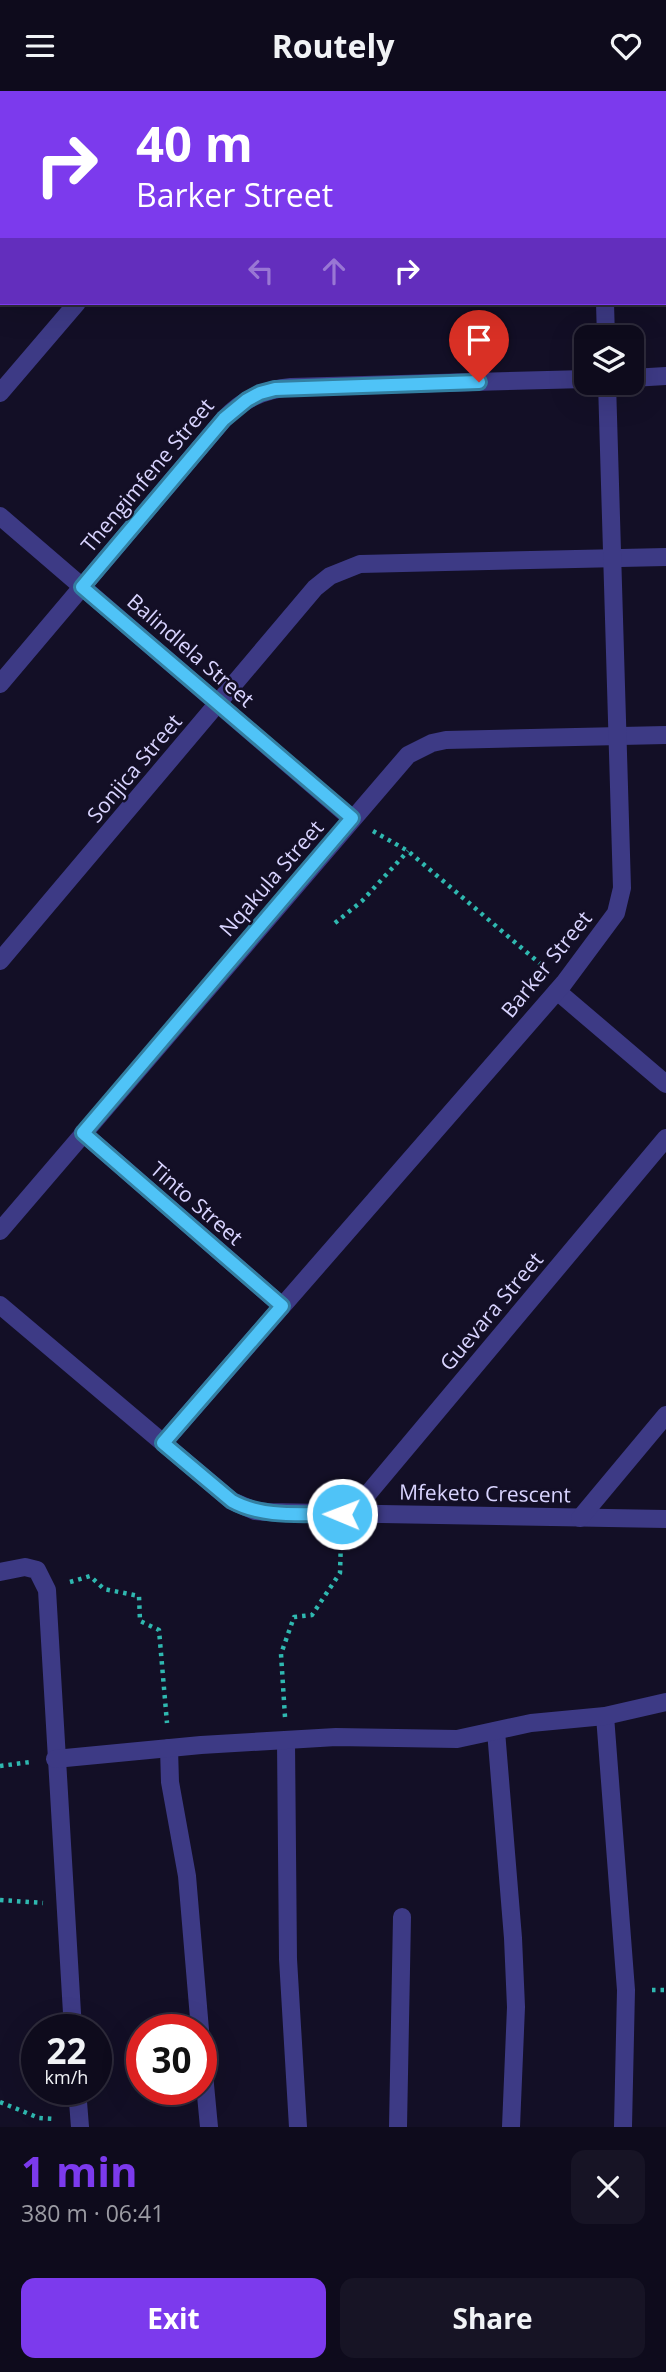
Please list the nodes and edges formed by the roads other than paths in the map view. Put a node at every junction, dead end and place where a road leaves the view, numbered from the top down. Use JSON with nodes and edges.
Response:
{"nodes":[{"id":1,"x":75,"y":305,"type":"edge"},
{"id":2,"x":605,"y":305,"type":"edge"},
{"id":3,"x":606,"y":325,"type":"edge"},
{"id":4,"x":666,"y":376,"type":"edge"},
{"id":5,"x":644,"y":377,"type":"edge"},
{"id":6,"x":574,"y":379,"type":"edge"},
{"id":7,"x":0,"y":393,"type":"edge"},
{"id":8,"x":607,"y":395,"type":"edge"},
{"id":9,"x":0,"y":516,"type":"edge"},
{"id":10,"x":666,"y":557,"type":"edge"},
{"id":11,"x":612,"y":558,"type":"junction"},
{"id":12,"x":82,"y":587,"type":"junction"},
{"id":13,"x":0,"y":684,"type":"edge"},
{"id":14,"x":219,"y":704,"type":"junction"},
{"id":15,"x":666,"y":735,"type":"edge"},
{"id":16,"x":618,"y":737,"type":"junction"},
{"id":17,"x":352,"y":818,"type":"junction"},
{"id":18,"x":0,"y":961,"type":"edge"},
{"id":19,"x":560,"y":987,"type":"junction"},
{"id":20,"x":666,"y":1084,"type":"edge"},
{"id":21,"x":83,"y":1133,"type":"junction"},
{"id":22,"x":666,"y":1138,"type":"edge"},
{"id":23,"x":0,"y":1231,"type":"edge"},
{"id":24,"x":0,"y":1305,"type":"edge"},
{"id":25,"x":282,"y":1306,"type":"junction"},
{"id":26,"x":666,"y":1415,"type":"edge"},
{"id":27,"x":163,"y":1443,"type":"junction"},
{"id":28,"x":346,"y":1514,"type":"junction"},
{"id":29,"x":580,"y":1518,"type":"junction"},
{"id":30,"x":666,"y":1519,"type":"edge"},
{"id":31,"x":0,"y":1572,"type":"edge"},
{"id":32,"x":666,"y":1702,"type":"edge"},
{"id":33,"x":606,"y":1716,"type":"junction"},
{"id":34,"x":496,"y":1731,"type":"junction"},
{"id":35,"x":286,"y":1742,"type":"junction"},
{"id":36,"x":169,"y":1748,"type":"junction"},
{"id":37,"x":55,"y":1759,"type":"junction"},
{"id":38,"x":402,"y":1917,"type":"dead end"},
{"id":39,"x":72,"y":2014,"type":"edge"},
{"id":40,"x":199,"y":2014,"type":"edge"},
{"id":41,"x":78,"y":2105,"type":"edge"},
{"id":42,"x":206,"y":2105,"type":"edge"},
{"id":43,"x":79,"y":2125,"type":"edge"},
{"id":44,"x":208,"y":2127,"type":"edge"},
{"id":45,"x":298,"y":2127,"type":"edge"},
{"id":46,"x":398,"y":2127,"type":"edge"},
{"id":47,"x":511,"y":2127,"type":"edge"},
{"id":48,"x":624,"y":2127,"type":"edge"}],
"edges":[{"from":1,"to":7,"type":"street"},
{"from":2,"to":3,"type":"street"},
{"from":4,"to":5,"type":"street"},
{"from":6,"to":12,"type":"street","name":"Thengimfene Street"},
{"from":8,"to":11,"type":"street","name":"Barker Street"},
{"from":9,"to":12,"type":"street","name":"Balindlela Street"},
{"from":10,"to":11,"type":"street","name":"Sonjica Street"},
{"from":11,"to":14,"type":"street","name":"Sonjica Street"},
{"from":11,"to":16,"type":"street","name":"Barker Street"},
{"from":12,"to":13,"type":"street","name":"Thengimfene Street"},
{"from":12,"to":14,"type":"street","name":"Balindlela Street"},
{"from":14,"to":17,"type":"street","name":"Balindlela Street"},
{"from":14,"to":18,"type":"street","name":"Sonjica Street"},
{"from":15,"to":16,"type":"street","name":"Nqakula Street"},
{"from":16,"to":17,"type":"street","name":"Nqakula Street"},
{"from":16,"to":19,"type":"street","name":"Barker Street"},
{"from":17,"to":21,"type":"street","name":"Nqakula Street"},
{"from":19,"to":20,"type":"street"},
{"from":19,"to":25,"type":"street","name":"Barker Street"},
{"from":21,"to":23,"type":"street","name":"Nqakula Street"},
{"from":21,"to":25,"type":"street","name":"Tinto Street"},
{"from":22,"to":28,"type":"street","name":"Guevara Street"},
{"from":24,"to":27,"type":"street","name":"Mfeketo Crescent"},
{"from":25,"to":27,"type":"street","name":"Barker Street"},
{"from":26,"to":29,"type":"street"},
{"from":27,"to":28,"type":"street","name":"Mfeketo Crescent"},
{"from":28,"to":29,"type":"street","name":"Mfeketo Crescent"},
{"from":29,"to":30,"type":"street","name":"Mfeketo Crescent"},
{"from":31,"to":37,"type":"street"},
{"from":32,"to":33,"type":"street"},
{"from":33,"to":34,"type":"street"},
{"from":33,"to":48,"type":"street"},
{"from":34,"to":35,"type":"street"},
{"from":34,"to":47,"type":"street"},
{"from":35,"to":36,"type":"street"},
{"from":35,"to":45,"type":"street"},
{"from":36,"to":37,"type":"street"},
{"from":36,"to":40,"type":"street"},
{"from":37,"to":39,"type":"street"},
{"from":38,"to":46,"type":"street"},
{"from":41,"to":43,"type":"street"},
{"from":42,"to":44,"type":"street"}]}
